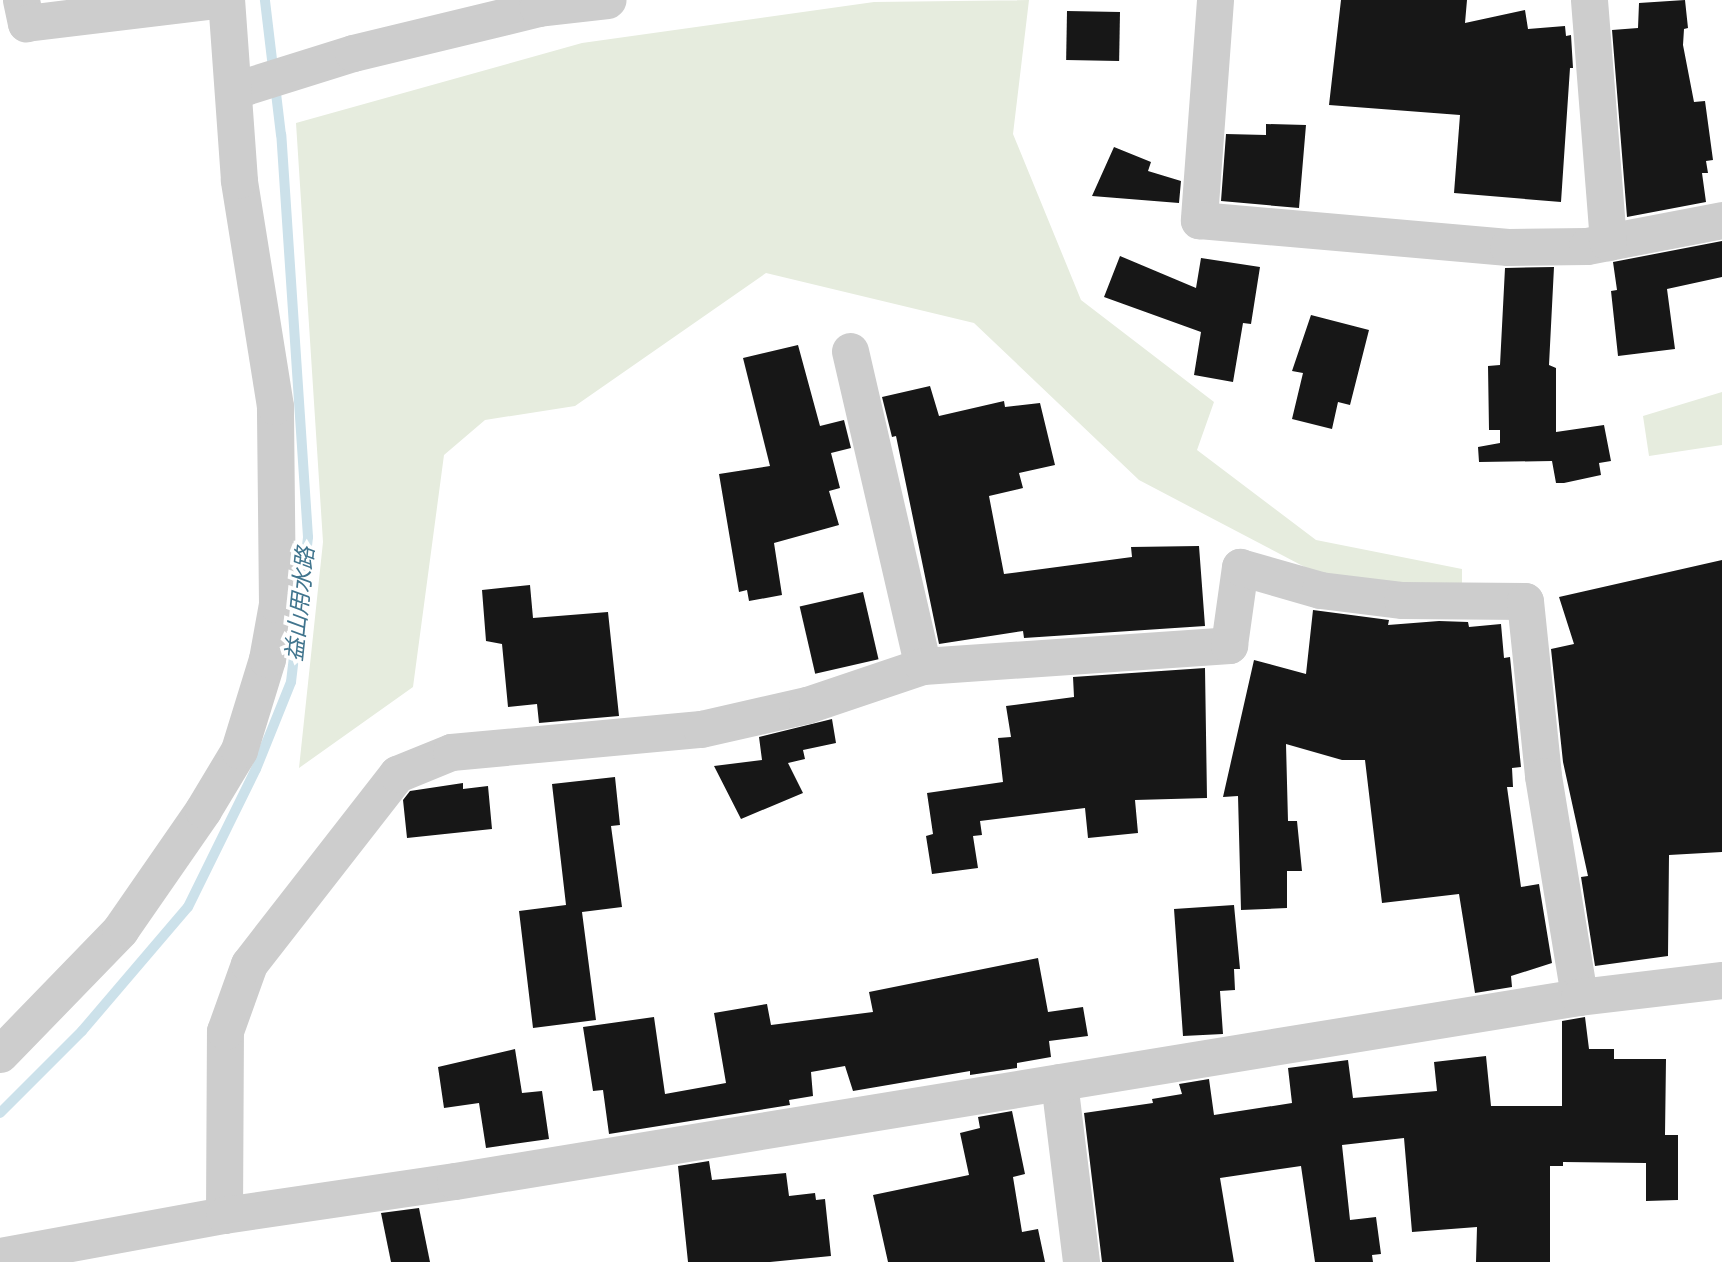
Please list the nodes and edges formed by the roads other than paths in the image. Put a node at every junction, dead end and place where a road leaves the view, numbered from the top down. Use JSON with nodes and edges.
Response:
{"nodes":[{"id":1,"x":21,"y":0,"type":"edge"},
{"id":2,"x":215,"y":0,"type":"edge"},
{"id":3,"x":226,"y":0,"type":"edge"},
{"id":4,"x":608,"y":0,"type":"edge"},
{"id":5,"x":1215,"y":0,"type":"edge"},
{"id":6,"x":1589,"y":0,"type":"edge"},
{"id":7,"x":539,"y":4,"type":"edge"},
{"id":8,"x":246,"y":87,"type":"junction"},
{"id":9,"x":1722,"y":220,"type":"edge"},
{"id":10,"x":1608,"y":242,"type":"junction"},
{"id":11,"x":850,"y":351,"type":"dead end"},
{"id":12,"x":923,"y":666,"type":"junction"},
{"id":13,"x":1722,"y":981,"type":"edge"},
{"id":14,"x":1579,"y":997,"type":"junction"},
{"id":15,"x":0,"y":1054,"type":"edge"},
{"id":16,"x":1059,"y":1082,"type":"junction"},
{"id":17,"x":224,"y":1215,"type":"junction"},
{"id":18,"x":0,"y":1256,"type":"edge"},
{"id":19,"x":1081,"y":1262,"type":"edge"}],
"edges":[{"from":1,"to":2,"type":"street"},
{"from":3,"to":8,"type":"street"},
{"from":4,"to":7,"type":"street"},
{"from":5,"to":10,"type":"street"},
{"from":6,"to":10,"type":"street"},
{"from":7,"to":8,"type":"street"},
{"from":8,"to":15,"type":"street"},
{"from":9,"to":10,"type":"street"},
{"from":11,"to":12,"type":"street"},
{"from":12,"to":14,"type":"street"},
{"from":12,"to":17,"type":"street"},
{"from":13,"to":14,"type":"street"},
{"from":14,"to":16,"type":"street"},
{"from":16,"to":17,"type":"street"},
{"from":16,"to":19,"type":"street"},
{"from":17,"to":18,"type":"street"}]}
